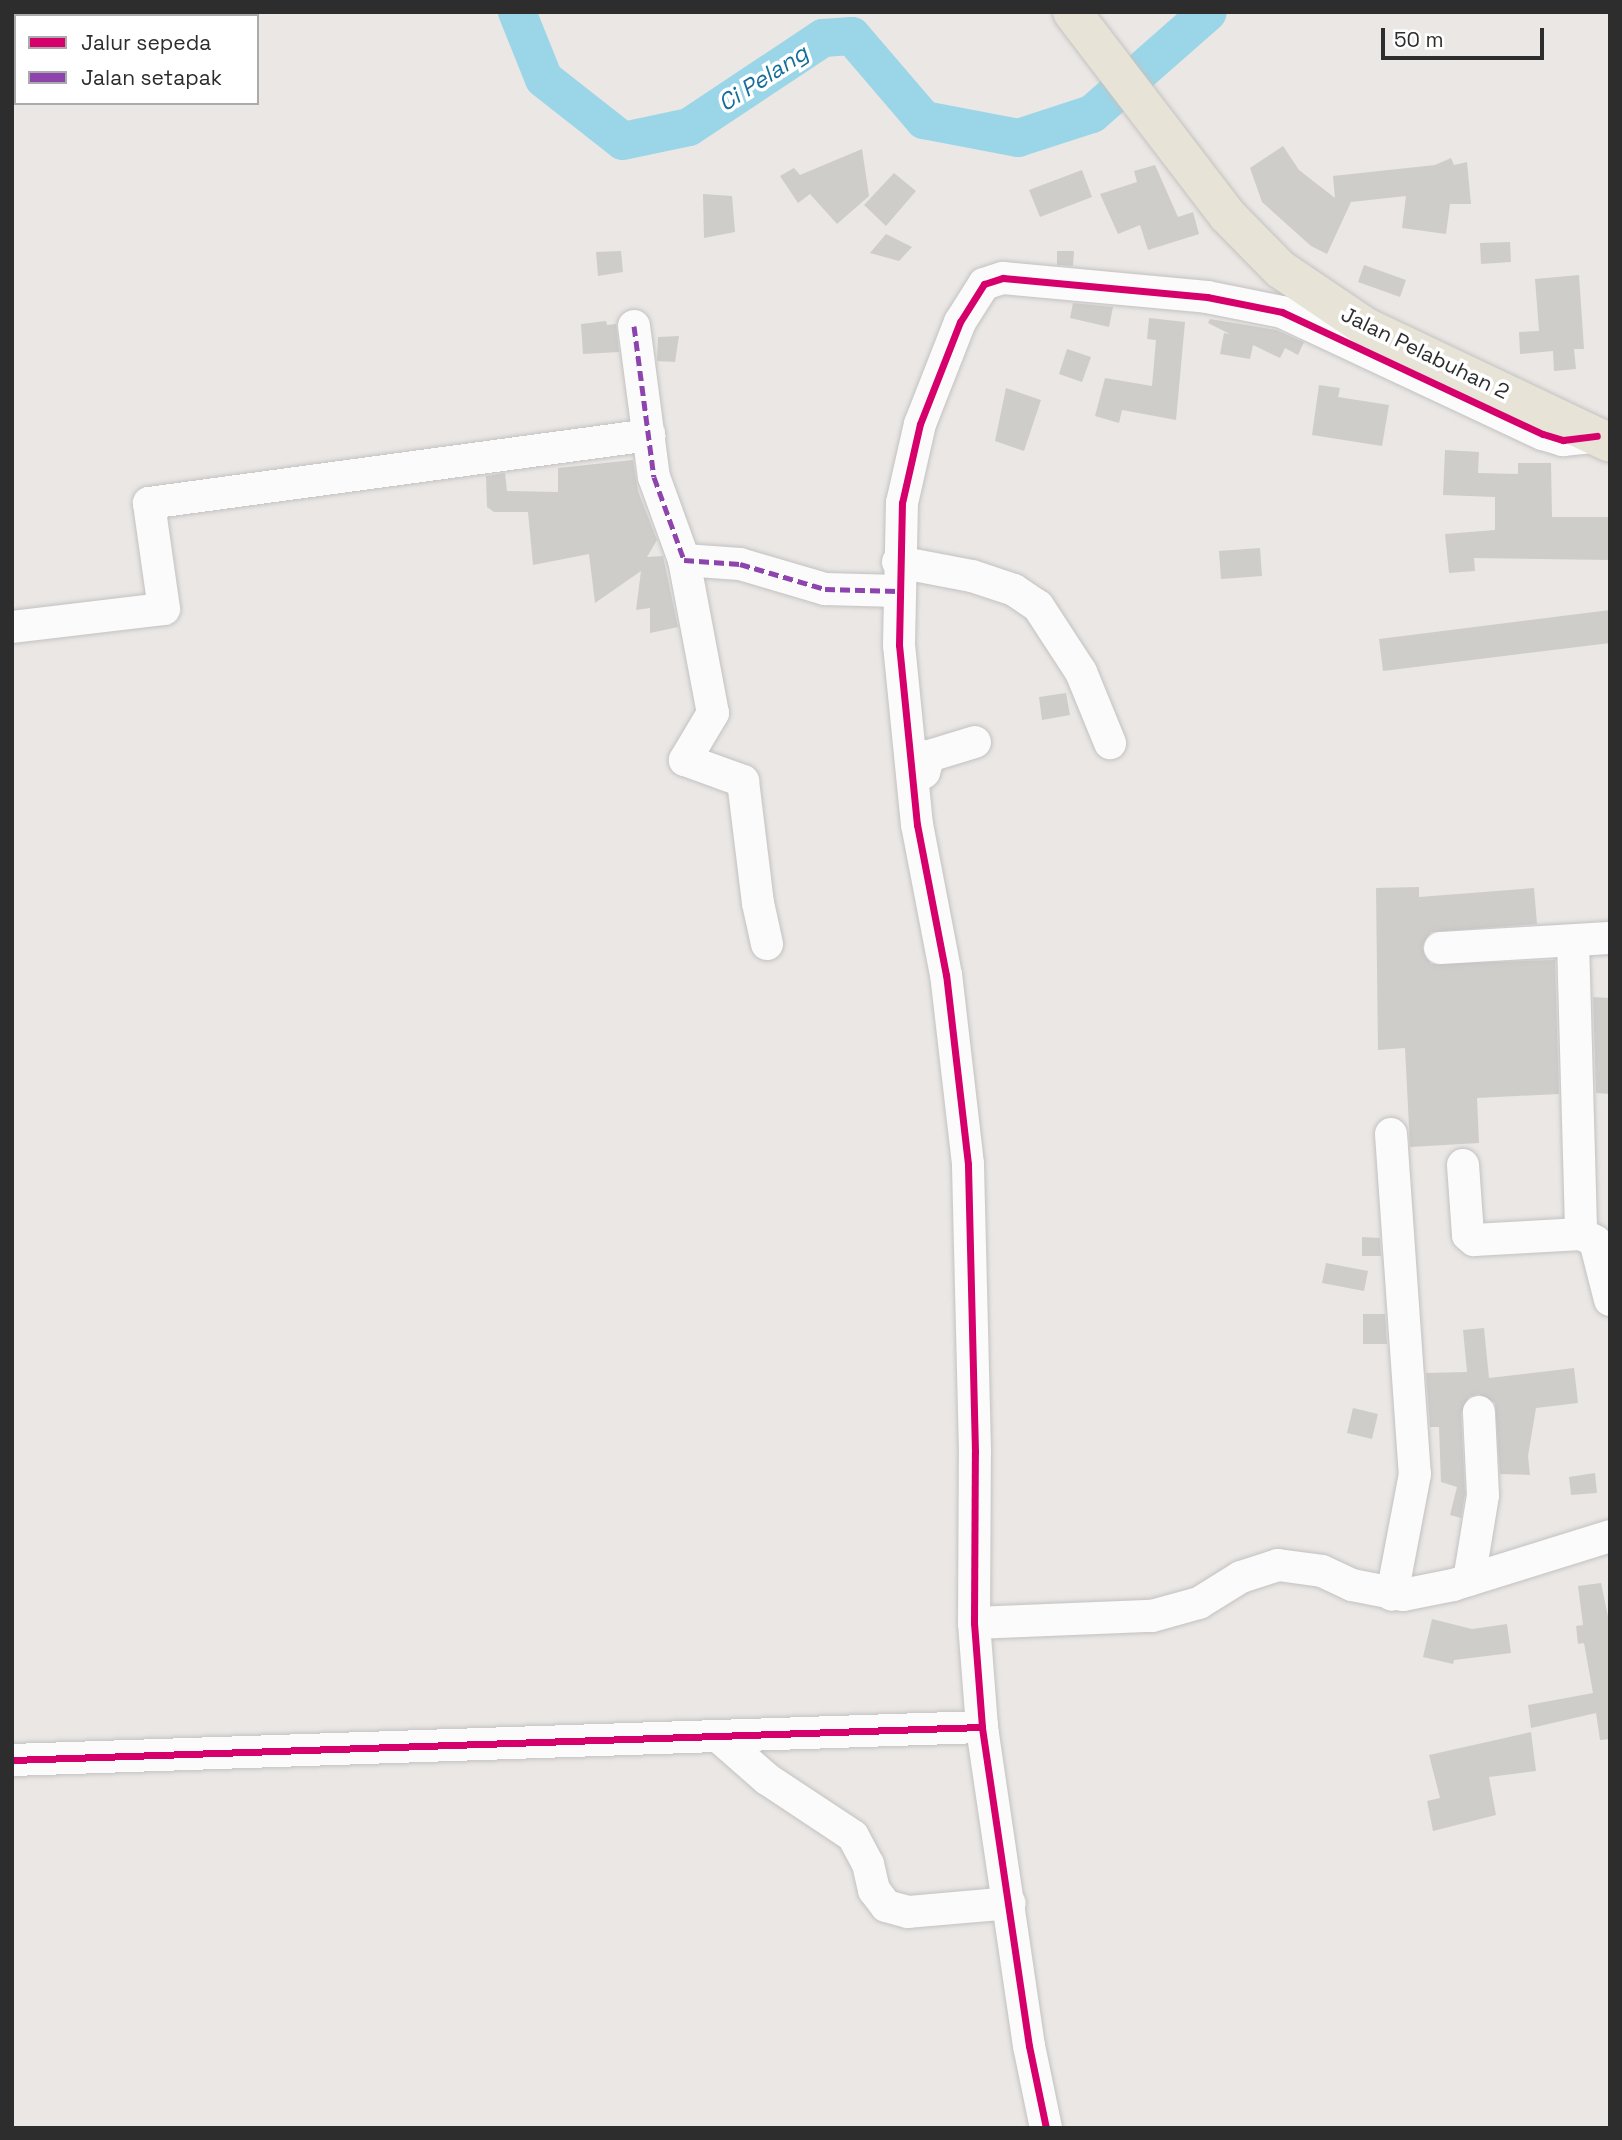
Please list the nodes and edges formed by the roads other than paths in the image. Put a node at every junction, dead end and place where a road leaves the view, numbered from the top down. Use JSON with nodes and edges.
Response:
{"nodes":[{"id":1,"x":1083,"y":26,"type":"edge"},
{"id":2,"x":634,"y":326,"type":"dead end"},
{"id":3,"x":649,"y":435,"type":"junction"},
{"id":4,"x":1603,"y":439,"type":"edge"},
{"id":5,"x":684,"y":560,"type":"junction"},
{"id":6,"x":898,"y":576,"type":"junction"},
{"id":7,"x":12,"y":627,"type":"edge"},
{"id":8,"x":975,"y":742,"type":"dead end"},
{"id":9,"x":1110,"y":743,"type":"dead end"},
{"id":10,"x":913,"y":779,"type":"junction"},
{"id":11,"x":1610,"y":938,"type":"edge"},
{"id":12,"x":1573,"y":941,"type":"junction"},
{"id":13,"x":767,"y":944,"type":"dead end"},
{"id":14,"x":1440,"y":948,"type":"dead end"},
{"id":15,"x":1391,"y":1134,"type":"dead end"},
{"id":16,"x":1464,"y":1165,"type":"dead end"},
{"id":17,"x":1581,"y":1234,"type":"junction"},
{"id":18,"x":1610,"y":1300,"type":"edge"},
{"id":19,"x":1479,"y":1412,"type":"dead end"},
{"id":20,"x":1610,"y":1536,"type":"edge"},
{"id":21,"x":1469,"y":1580,"type":"junction"},
{"id":22,"x":1392,"y":1595,"type":"junction"},
{"id":23,"x":974,"y":1623,"type":"junction"},
{"id":24,"x":982,"y":1727,"type":"junction"},
{"id":25,"x":719,"y":1737,"type":"junction"},
{"id":26,"x":12,"y":1760,"type":"edge"},
{"id":27,"x":1010,"y":1903,"type":"junction"},
{"id":28,"x":1046,"y":2128,"type":"edge"}],
"edges":[{"from":1,"to":4,"type":"main road","name":"Jalan Pelabuhan 2"},
{"from":2,"to":3,"type":"street"},
{"from":3,"to":5,"type":"street"},
{"from":3,"to":7,"type":"street"},
{"from":4,"to":6,"type":"street"},
{"from":5,"to":6,"type":"street"},
{"from":5,"to":13,"type":"street"},
{"from":6,"to":9,"type":"street"},
{"from":6,"to":10,"type":"street"},
{"from":8,"to":10,"type":"street"},
{"from":10,"to":23,"type":"street"},
{"from":11,"to":12,"type":"street"},
{"from":12,"to":14,"type":"street"},
{"from":12,"to":17,"type":"street"},
{"from":15,"to":22,"type":"street"},
{"from":16,"to":17,"type":"street"},
{"from":17,"to":18,"type":"street"},
{"from":19,"to":21,"type":"street"},
{"from":20,"to":21,"type":"street"},
{"from":21,"to":22,"type":"street"},
{"from":22,"to":23,"type":"street"},
{"from":23,"to":24,"type":"street"},
{"from":24,"to":25,"type":"street"},
{"from":24,"to":27,"type":"street"},
{"from":25,"to":26,"type":"street"},
{"from":25,"to":27,"type":"street"},
{"from":27,"to":28,"type":"street"}]}
